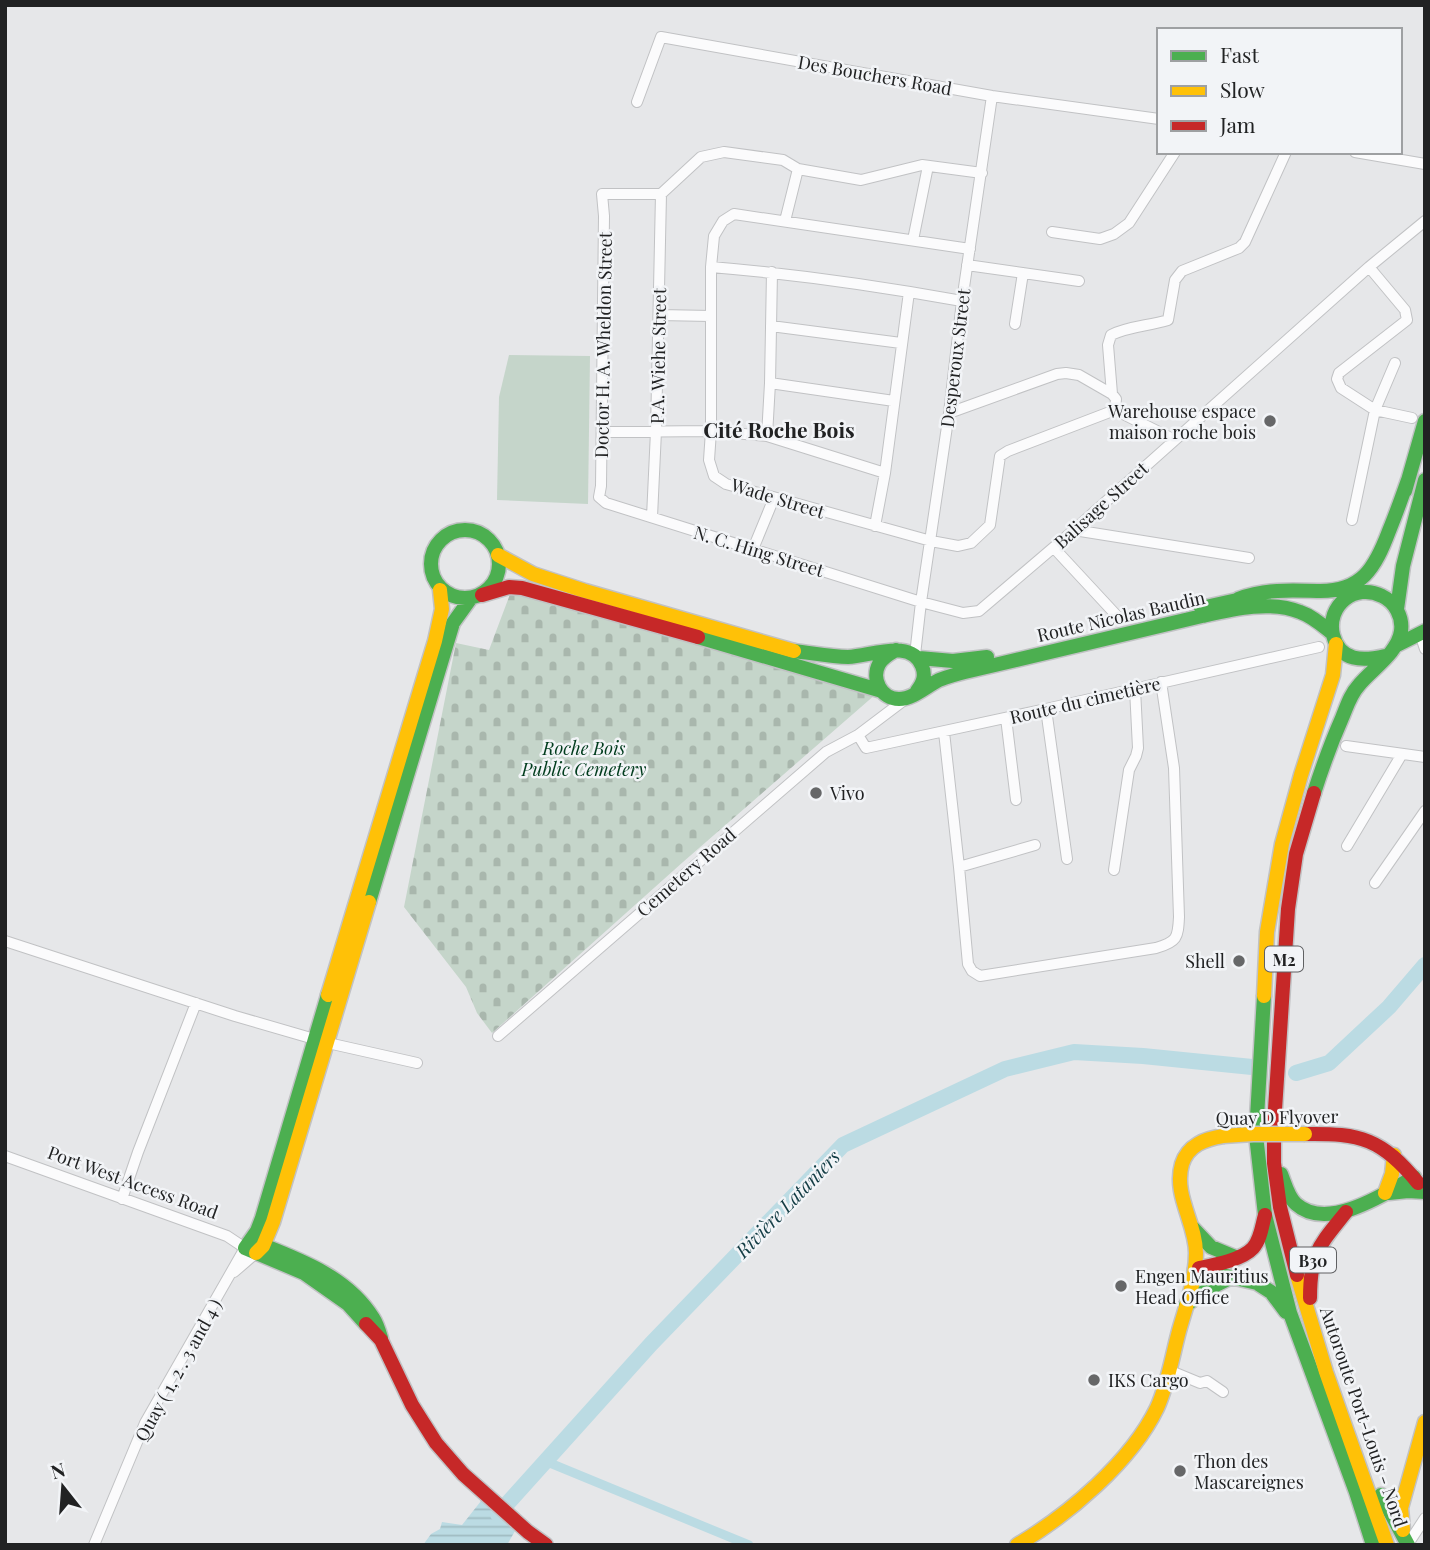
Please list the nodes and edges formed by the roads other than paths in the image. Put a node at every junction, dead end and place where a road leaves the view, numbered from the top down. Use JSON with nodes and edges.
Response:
{"nodes":[{"id":1,"x":992,"y":96,"type":"junction"},
{"id":2,"x":637,"y":102,"type":"dead end"},
{"id":3,"x":1157,"y":119,"type":"edge"},
{"id":4,"x":1174,"y":154,"type":"edge"},
{"id":5,"x":1285,"y":154,"type":"edge"},
{"id":6,"x":1367,"y":154,"type":"edge"},
{"id":7,"x":1425,"y":164,"type":"edge"},
{"id":8,"x":928,"y":166,"type":"junction"},
{"id":9,"x":798,"y":169,"type":"junction"},
{"id":10,"x":982,"y":173,"type":"junction"},
{"id":11,"x":661,"y":194,"type":"junction"},
{"id":12,"x":785,"y":221,"type":"junction"},
{"id":13,"x":1425,"y":221,"type":"edge"},
{"id":14,"x":1052,"y":232,"type":"dead end"},
{"id":15,"x":913,"y":240,"type":"junction"},
{"id":16,"x":970,"y":249,"type":"junction"},
{"id":17,"x":967,"y":265,"type":"junction"},
{"id":18,"x":711,"y":267,"type":"junction"},
{"id":19,"x":1369,"y":267,"type":"junction"},
{"id":20,"x":772,"y":272,"type":"junction"},
{"id":21,"x":1023,"y":273,"type":"junction"},
{"id":22,"x":1079,"y":281,"type":"dead end"},
{"id":23,"x":909,"y":292,"type":"junction"},
{"id":24,"x":962,"y":302,"type":"junction"},
{"id":25,"x":659,"y":315,"type":"junction"},
{"id":26,"x":711,"y":316,"type":"junction"},
{"id":27,"x":1015,"y":324,"type":"dead end"},
{"id":28,"x":771,"y":326,"type":"junction"},
{"id":29,"x":901,"y":343,"type":"junction"},
{"id":30,"x":1395,"y":363,"type":"dead end"},
{"id":31,"x":771,"y":383,"type":"junction"},
{"id":32,"x":1112,"y":394,"type":"junction"},
{"id":33,"x":894,"y":401,"type":"junction"},
{"id":34,"x":1115,"y":410,"type":"junction"},
{"id":35,"x":1375,"y":410,"type":"junction"},
{"id":36,"x":949,"y":414,"type":"junction"},
{"id":37,"x":1418,"y":419,"type":"edge"},
{"id":38,"x":656,"y":431,"type":"junction"},
{"id":39,"x":602,"y":432,"type":"junction"},
{"id":40,"x":712,"y":432,"type":"junction"},
{"id":41,"x":767,"y":436,"type":"junction"},
{"id":42,"x":1175,"y":440,"type":"junction"},
{"id":43,"x":885,"y":473,"type":"junction"},
{"id":44,"x":1408,"y":480,"type":"junction"},
{"id":45,"x":1425,"y":480,"type":"edge"},
{"id":46,"x":598,"y":496,"type":"joint"},
{"id":47,"x":774,"y":498,"type":"junction"},
{"id":48,"x":652,"y":517,"type":"junction"},
{"id":49,"x":1352,"y":520,"type":"dead end"},
{"id":50,"x":875,"y":526,"type":"junction"},
{"id":51,"x":1074,"y":530,"type":"junction"},
{"id":52,"x":930,"y":541,"type":"junction"},
{"id":53,"x":1054,"y":548,"type":"junction"},
{"id":54,"x":753,"y":549,"type":"junction"},
{"id":55,"x":498,"y":555,"type":"junction"},
{"id":56,"x":1249,"y":558,"type":"dead end"},
{"id":57,"x":440,"y":590,"type":"junction"},
{"id":58,"x":1363,"y":592,"type":"junction"},
{"id":59,"x":477,"y":596,"type":"junction"},
{"id":60,"x":1237,"y":599,"type":"junction"},
{"id":61,"x":1345,"y":599,"type":"junction"},
{"id":62,"x":921,"y":602,"type":"junction"},
{"id":63,"x":1399,"y":612,"type":"junction"},
{"id":64,"x":1118,"y":617,"type":"dead end"},
{"id":65,"x":920,"y":620,"type":"junction"},
{"id":66,"x":1421,"y":633,"type":"edge"},
{"id":67,"x":1334,"y":638,"type":"junction"},
{"id":68,"x":1319,"y":647,"type":"dead end"},
{"id":69,"x":1425,"y":649,"type":"edge"},
{"id":70,"x":897,"y":650,"type":"junction"},
{"id":71,"x":1390,"y":651,"type":"junction"},
{"id":72,"x":917,"y":657,"type":"junction"},
{"id":73,"x":1161,"y":682,"type":"junction"},
{"id":74,"x":1135,"y":689,"type":"junction"},
{"id":75,"x":883,"y":692,"type":"junction"},
{"id":76,"x":912,"y":695,"type":"junction"},
{"id":77,"x":1046,"y":709,"type":"junction"},
{"id":78,"x":1006,"y":718,"type":"junction"},
{"id":79,"x":882,"y":719,"type":"junction"},
{"id":80,"x":944,"y":732,"type":"junction"},
{"id":81,"x":858,"y":735,"type":"junction"},
{"id":82,"x":1346,"y":746,"type":"dead end"},
{"id":83,"x":1402,"y":754,"type":"junction"},
{"id":84,"x":1425,"y":757,"type":"edge"},
{"id":85,"x":1016,"y":800,"type":"dead end"},
{"id":86,"x":1425,"y":811,"type":"edge"},
{"id":87,"x":1035,"y":845,"type":"dead end"},
{"id":88,"x":1347,"y":846,"type":"dead end"},
{"id":89,"x":1067,"y":859,"type":"dead end"},
{"id":90,"x":959,"y":867,"type":"junction"},
{"id":91,"x":1114,"y":870,"type":"dead end"},
{"id":92,"x":1375,"y":883,"type":"dead end"},
{"id":93,"x":5,"y":942,"type":"edge"},
{"id":94,"x":196,"y":1003,"type":"junction"},
{"id":95,"x":498,"y":1036,"type":"dead end"},
{"id":96,"x":321,"y":1041,"type":"junction"},
{"id":97,"x":416,"y":1063,"type":"dead end"},
{"id":98,"x":1274,"y":1153,"type":"junction"},
{"id":99,"x":1394,"y":1155,"type":"junction"},
{"id":100,"x":5,"y":1156,"type":"edge"},
{"id":101,"x":1414,"y":1177,"type":"junction"},
{"id":102,"x":1425,"y":1192,"type":"edge"},
{"id":103,"x":1385,"y":1194,"type":"junction"},
{"id":104,"x":122,"y":1199,"type":"junction"},
{"id":105,"x":1346,"y":1212,"type":"junction"},
{"id":106,"x":1265,"y":1215,"type":"junction"},
{"id":107,"x":1193,"y":1228,"type":"junction"},
{"id":108,"x":254,"y":1247,"type":"junction"},
{"id":109,"x":1234,"y":1257,"type":"junction"},
{"id":110,"x":1195,"y":1269,"type":"junction"},
{"id":111,"x":1232,"y":1277,"type":"junction"},
{"id":112,"x":1186,"y":1306,"type":"junction"},
{"id":113,"x":1291,"y":1318,"type":"junction"},
{"id":114,"x":1309,"y":1318,"type":"junction"},
{"id":115,"x":1171,"y":1371,"type":"junction"},
{"id":116,"x":1223,"y":1392,"type":"dead end"},
{"id":117,"x":1340,"y":1409,"type":"junction"},
{"id":118,"x":1425,"y":1422,"type":"edge"},
{"id":119,"x":1425,"y":1518,"type":"edge"},
{"id":120,"x":94,"y":1545,"type":"edge"},
{"id":121,"x":546,"y":1545,"type":"edge"},
{"id":122,"x":1017,"y":1545,"type":"edge"},
{"id":123,"x":1373,"y":1545,"type":"edge"},
{"id":124,"x":1388,"y":1545,"type":"edge"},
{"id":125,"x":1408,"y":1545,"type":"edge"}],
"edges":[{"from":1,"to":2,"type":"street","name":"Des Bouchers Road"},
{"from":1,"to":3,"type":"street","name":"Des Bouchers Road"},
{"from":1,"to":10,"type":"street","name":"Desperoux Street"},
{"from":4,"to":14,"type":"street"},
{"from":5,"to":32,"type":"street"},
{"from":6,"to":7,"type":"street"},
{"from":8,"to":9,"type":"street"},
{"from":8,"to":10,"type":"street"},
{"from":8,"to":15,"type":"street"},
{"from":9,"to":11,"type":"street"},
{"from":9,"to":12,"type":"street"},
{"from":10,"to":16,"type":"street","name":"Desperoux Street"},
{"from":11,"to":25,"type":"street","name":"P.A. Wiehe Street"},
{"from":11,"to":39,"type":"street","name":"Doctor H. A. Wheldon Street"},
{"from":12,"to":15,"type":"street"},
{"from":12,"to":18,"type":"street","name":"Wade Street"},
{"from":13,"to":19,"type":"street","name":"Balisage Street"},
{"from":15,"to":16,"type":"street"},
{"from":16,"to":17,"type":"street","name":"Desperoux Street"},
{"from":17,"to":21,"type":"street"},
{"from":17,"to":24,"type":"street","name":"Desperoux Street"},
{"from":18,"to":20,"type":"street"},
{"from":18,"to":26,"type":"street","name":"Wade Street"},
{"from":19,"to":35,"type":"street"},
{"from":19,"to":42,"type":"street","name":"Balisage Street"},
{"from":20,"to":23,"type":"street"},
{"from":20,"to":28,"type":"street"},
{"from":21,"to":22,"type":"street"},
{"from":21,"to":27,"type":"street"},
{"from":23,"to":24,"type":"street"},
{"from":23,"to":29,"type":"street"},
{"from":24,"to":36,"type":"street","name":"Desperoux Street"},
{"from":25,"to":26,"type":"street"},
{"from":25,"to":38,"type":"street","name":"P.A. Wiehe Street"},
{"from":26,"to":40,"type":"street","name":"Wade Street"},
{"from":28,"to":29,"type":"street"},
{"from":28,"to":31,"type":"street"},
{"from":29,"to":33,"type":"street"},
{"from":30,"to":35,"type":"street"},
{"from":31,"to":33,"type":"street"},
{"from":31,"to":41,"type":"street"},
{"from":32,"to":34,"type":"street"},
{"from":32,"to":36,"type":"street"},
{"from":33,"to":43,"type":"street"},
{"from":34,"to":42,"type":"street"},
{"from":34,"to":52,"type":"street","name":"Wade Street"},
{"from":35,"to":37,"type":"street"},
{"from":35,"to":49,"type":"street"},
{"from":36,"to":52,"type":"street","name":"Desperoux Street"},
{"from":37,"to":44,"type":"main road"},
{"from":38,"to":39,"type":"street"},
{"from":38,"to":40,"type":"street"},
{"from":38,"to":48,"type":"street","name":"P.A. Wiehe Street"},
{"from":39,"to":46,"type":"street","name":"Doctor H. A. Wheldon Street"},
{"from":40,"to":41,"type":"street"},
{"from":40,"to":47,"type":"street","name":"Wade Street"},
{"from":41,"to":43,"type":"street"},
{"from":42,"to":51,"type":"street","name":"Balisage Street"},
{"from":43,"to":50,"type":"street"},
{"from":44,"to":58,"type":"main road"},
{"from":44,"to":60,"type":"main road"},
{"from":45,"to":63,"type":"main road"},
{"from":46,"to":48,"type":"street","name":"N. C. Hing Street"},
{"from":47,"to":50,"type":"street","name":"Wade Street"},
{"from":47,"to":54,"type":"street"},
{"from":48,"to":54,"type":"street","name":"N. C. Hing Street"},
{"from":50,"to":52,"type":"street","name":"Wade Street"},
{"from":51,"to":53,"type":"street","name":"Balisage Street"},
{"from":51,"to":56,"type":"street"},
{"from":52,"to":62,"type":"street","name":"Desperoux Street"},
{"from":53,"to":62,"type":"street","name":"Balisage Street"},
{"from":53,"to":64,"type":"street"},
{"from":54,"to":62,"type":"street","name":"N. C. Hing Street"},
{"from":55,"to":57,"type":"main road"},
{"from":55,"to":59,"type":"main road"},
{"from":55,"to":70,"type":"main road"},
{"from":57,"to":59,"type":"main road"},
{"from":57,"to":96,"type":"main road"},
{"from":58,"to":61,"type":"main road"},
{"from":58,"to":63,"type":"main road"},
{"from":59,"to":75,"type":"main road"},
{"from":59,"to":96,"type":"main road"},
{"from":60,"to":61,"type":"main road","name":"Route Nicolas Baudin"},
{"from":60,"to":72,"type":"main road","name":"Route Nicolas Baudin"},
{"from":61,"to":67,"type":"main road","number":"M2"},
{"from":62,"to":65,"type":"street","name":"Desperoux Street"},
{"from":63,"to":66,"type":"main road"},
{"from":63,"to":71,"type":"main road"},
{"from":65,"to":70,"type":"street"},
{"from":65,"to":72,"type":"street","name":"Desperoux Street"},
{"from":66,"to":69,"type":"street"},
{"from":66,"to":71,"type":"main road"},
{"from":67,"to":71,"type":"main road"},
{"from":67,"to":76,"type":"main road","name":"Route Nicolas Baudin"},
{"from":67,"to":106,"type":"main road","name":"Autoroute Port-Louis - Nord","number":"M2"},
{"from":68,"to":73,"type":"street","name":"Route du cimetière"},
{"from":70,"to":72,"type":"main road"},
{"from":70,"to":75,"type":"main road"},
{"from":71,"to":98,"type":"main road","name":"Autoroute Port-Louis - Nord","number":"M2"},
{"from":72,"to":76,"type":"main road"},
{"from":73,"to":74,"type":"street","name":"Route du cimetière"},
{"from":73,"to":90,"type":"street"},
{"from":74,"to":77,"type":"street","name":"Route du cimetière"},
{"from":74,"to":91,"type":"street"},
{"from":75,"to":76,"type":"main road"},
{"from":75,"to":79,"type":"street"},
{"from":76,"to":79,"type":"street","name":"Cemetery Road"},
{"from":77,"to":78,"type":"street","name":"Route du cimetière"},
{"from":77,"to":89,"type":"street"},
{"from":78,"to":80,"type":"street","name":"Route du cimetière"},
{"from":78,"to":85,"type":"street"},
{"from":79,"to":81,"type":"street","name":"Cemetery Road"},
{"from":80,"to":81,"type":"street","name":"Route du cimetière"},
{"from":80,"to":90,"type":"street"},
{"from":81,"to":95,"type":"street","name":"Cemetery Road"},
{"from":82,"to":83,"type":"street"},
{"from":83,"to":84,"type":"street"},
{"from":83,"to":88,"type":"street"},
{"from":86,"to":92,"type":"street"},
{"from":87,"to":90,"type":"street"},
{"from":93,"to":94,"type":"street"},
{"from":94,"to":96,"type":"street"},
{"from":94,"to":104,"type":"street"},
{"from":96,"to":97,"type":"street"},
{"from":96,"to":108,"type":"main road"},
{"from":98,"to":105,"type":"main road"},
{"from":98,"to":114,"type":"main road","name":"Autoroute Port-Louis - Nord","number":"M2"},
{"from":99,"to":101,"type":"main road","name":"Quay D Flyover"},
{"from":99,"to":103,"type":"main road"},
{"from":99,"to":107,"type":"main road","name":"Quay D Flyover","bridge":true},
{"from":100,"to":104,"type":"street","name":"Port West Access Road"},
{"from":101,"to":102,"type":"main road","name":"Quay D Flyover"},
{"from":101,"to":103,"type":"main road"},
{"from":102,"to":103,"type":"main road"},
{"from":103,"to":105,"type":"main road"},
{"from":104,"to":108,"type":"street","name":"Port West Access Road"},
{"from":105,"to":114,"type":"main road","number":"B30"},
{"from":106,"to":109,"type":"main road"},
{"from":106,"to":113,"type":"main road","name":"Autoroute Port-Louis - Nord","number":"M2"},
{"from":107,"to":109,"type":"main road"},
{"from":107,"to":110,"type":"main road","name":"Quay D Flyover"},
{"from":108,"to":120,"type":"street","name":"Quay ( 1, 2 . 3 and 4 )"},
{"from":108,"to":121,"type":"main road"},
{"from":109,"to":110,"type":"main road"},
{"from":110,"to":111,"type":"main road"},
{"from":110,"to":112,"type":"main road","name":"Quay D Flyover"},
{"from":111,"to":112,"type":"main road"},
{"from":111,"to":113,"type":"main road"},
{"from":112,"to":115,"type":"main road","name":"Quay D Flyover"},
{"from":113,"to":123,"type":"main road","name":"Autoroute Port-Louis - Nord","number":"M2"},
{"from":114,"to":117,"type":"main road","name":"Autoroute Port-Louis - Nord","number":"M2"},
{"from":115,"to":116,"type":"street"},
{"from":115,"to":122,"type":"main road","name":"Quay D Flyover"},
{"from":117,"to":124,"type":"main road","name":"Autoroute Port-Louis - Nord","number":"M2"},
{"from":117,"to":125,"type":"main road"},
{"from":118,"to":125,"type":"main road"},
{"from":119,"to":125,"type":"street"}]}
